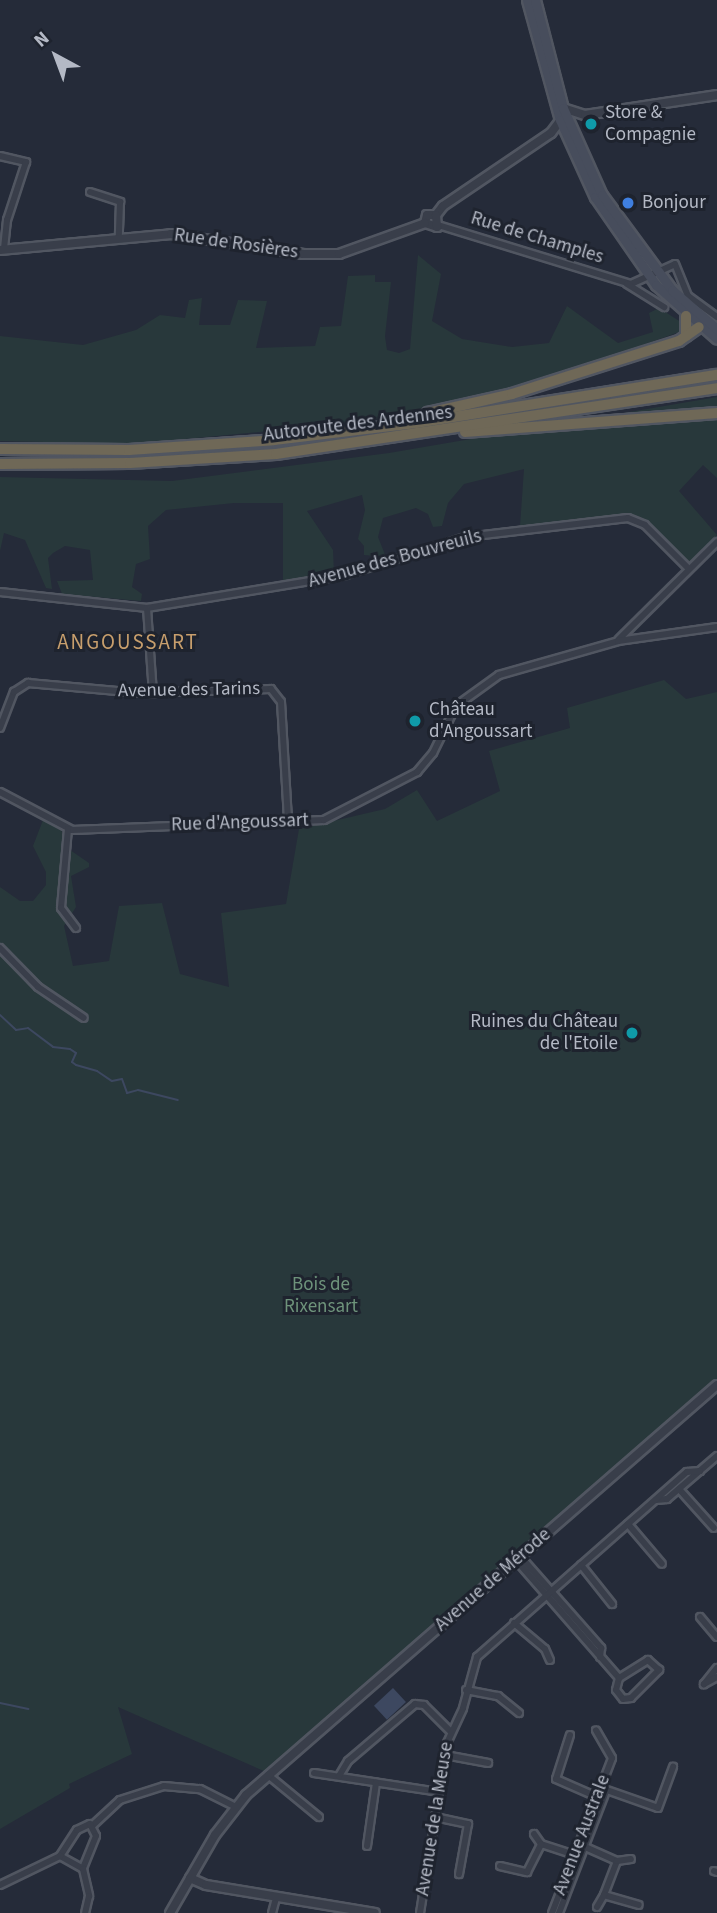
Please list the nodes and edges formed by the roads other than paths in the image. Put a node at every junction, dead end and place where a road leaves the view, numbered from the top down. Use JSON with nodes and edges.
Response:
{"nodes":[{"id":1,"x":527,"y":0,"type":"edge"},
{"id":2,"x":535,"y":0,"type":"edge"},
{"id":3,"x":717,"y":95,"type":"edge"},
{"id":4,"x":563,"y":108,"type":"junction"},
{"id":5,"x":585,"y":115,"type":"junction"},
{"id":6,"x":564,"y":121,"type":"junction"},
{"id":7,"x":551,"y":133,"type":"junction"},
{"id":8,"x":571,"y":139,"type":"junction"},
{"id":9,"x":0,"y":156,"type":"edge"},
{"id":10,"x":90,"y":192,"type":"dead end"},
{"id":11,"x":436,"y":215,"type":"junction"},
{"id":12,"x":425,"y":223,"type":"junction"},
{"id":13,"x":438,"y":225,"type":"junction"},
{"id":14,"x":119,"y":238,"type":"junction"},
{"id":15,"x":2,"y":250,"type":"edge"},
{"id":16,"x":652,"y":273,"type":"junction"},
{"id":17,"x":626,"y":283,"type":"junction"},
{"id":18,"x":664,"y":307,"type":"dead end"},
{"id":19,"x":686,"y":316,"type":"junction"},
{"id":20,"x":717,"y":317,"type":"edge"},
{"id":21,"x":699,"y":327,"type":"junction"},
{"id":22,"x":717,"y":328,"type":"edge"},
{"id":23,"x":717,"y":336,"type":"edge"},
{"id":24,"x":685,"y":338,"type":"junction"},
{"id":25,"x":717,"y":375,"type":"edge"},
{"id":26,"x":717,"y":388,"type":"edge"},
{"id":27,"x":717,"y":413,"type":"edge"},
{"id":28,"x":416,"y":423,"type":"junction"},
{"id":29,"x":452,"y":430,"type":"junction"},
{"id":30,"x":0,"y":449,"type":"edge"},
{"id":31,"x":0,"y":464,"type":"edge"},
{"id":32,"x":717,"y":542,"type":"edge"},
{"id":33,"x":688,"y":569,"type":"junction"},
{"id":34,"x":0,"y":592,"type":"edge"},
{"id":35,"x":148,"y":608,"type":"junction"},
{"id":36,"x":717,"y":628,"type":"edge"},
{"id":37,"x":618,"y":640,"type":"junction"},
{"id":38,"x":153,"y":694,"type":"junction"},
{"id":39,"x":0,"y":728,"type":"edge"},
{"id":40,"x":0,"y":792,"type":"edge"},
{"id":41,"x":288,"y":821,"type":"junction"},
{"id":42,"x":68,"y":829,"type":"junction"},
{"id":43,"x":76,"y":929,"type":"dead end"},
{"id":44,"x":0,"y":948,"type":"edge"},
{"id":45,"x":84,"y":1018,"type":"dead end"},
{"id":46,"x":717,"y":1385,"type":"edge"},
{"id":47,"x":717,"y":1456,"type":"edge"},
{"id":48,"x":700,"y":1471,"type":"junction"},
{"id":49,"x":679,"y":1489,"type":"junction"},
{"id":50,"x":656,"y":1500,"type":"junction"},
{"id":51,"x":628,"y":1524,"type":"junction"},
{"id":52,"x":714,"y":1528,"type":"dead end"},
{"id":53,"x":518,"y":1558,"type":"junction"},
{"id":54,"x":662,"y":1564,"type":"dead end"},
{"id":55,"x":581,"y":1565,"type":"junction"},
{"id":56,"x":549,"y":1593,"type":"junction"},
{"id":57,"x":611,"y":1604,"type":"dead end"},
{"id":58,"x":700,"y":1618,"type":"dead end"},
{"id":59,"x":514,"y":1623,"type":"junction"},
{"id":60,"x":717,"y":1637,"type":"edge"},
{"id":61,"x":550,"y":1660,"type":"dead end"},
{"id":62,"x":717,"y":1668,"type":"edge"},
{"id":63,"x":717,"y":1677,"type":"edge"},
{"id":64,"x":619,"y":1678,"type":"junction"},
{"id":65,"x":466,"y":1690,"type":"junction"},
{"id":66,"x":519,"y":1713,"type":"dead end"},
{"id":67,"x":596,"y":1730,"type":"dead end"},
{"id":68,"x":450,"y":1731,"type":"junction"},
{"id":69,"x":570,"y":1735,"type":"dead end"},
{"id":70,"x":619,"y":1752,"type":"dead end"},
{"id":71,"x":445,"y":1755,"type":"junction"},
{"id":72,"x":612,"y":1758,"type":"junction"},
{"id":73,"x":488,"y":1763,"type":"dead end"},
{"id":74,"x":673,"y":1767,"type":"dead end"},
{"id":75,"x":314,"y":1773,"type":"dead end"},
{"id":76,"x":268,"y":1775,"type":"junction"},
{"id":77,"x":339,"y":1776,"type":"junction"},
{"id":78,"x":376,"y":1783,"type":"junction"},
{"id":79,"x":439,"y":1792,"type":"junction"},
{"id":80,"x":601,"y":1793,"type":"junction"},
{"id":81,"x":236,"y":1807,"type":"junction"},
{"id":82,"x":475,"y":1816,"type":"dead end"},
{"id":83,"x":318,"y":1817,"type":"dead end"},
{"id":84,"x":435,"y":1817,"type":"junction"},
{"id":85,"x":468,"y":1824,"type":"junction"},
{"id":86,"x":92,"y":1826,"type":"junction"},
{"id":87,"x":534,"y":1834,"type":"dead end"},
{"id":88,"x":541,"y":1844,"type":"junction"},
{"id":89,"x":367,"y":1846,"type":"dead end"},
{"id":90,"x":581,"y":1846,"type":"junction"},
{"id":91,"x":60,"y":1856,"type":"junction"},
{"id":92,"x":577,"y":1856,"type":"junction"},
{"id":93,"x":631,"y":1859,"type":"dead end"},
{"id":94,"x":617,"y":1861,"type":"junction"},
{"id":95,"x":499,"y":1866,"type":"dead end"},
{"id":96,"x":83,"y":1869,"type":"junction"},
{"id":97,"x":465,"y":1871,"type":"dead end"},
{"id":98,"x":527,"y":1872,"type":"junction"},
{"id":99,"x":190,"y":1878,"type":"junction"},
{"id":100,"x":531,"y":1880,"type":"dead end"},
{"id":101,"x":0,"y":1885,"type":"edge"},
{"id":102,"x":604,"y":1895,"type":"junction"},
{"id":103,"x":276,"y":1898,"type":"junction"},
{"id":104,"x":639,"y":1905,"type":"dead end"},
{"id":105,"x":597,"y":1907,"type":"dead end"},
{"id":106,"x":85,"y":1913,"type":"edge"},
{"id":107,"x":170,"y":1913,"type":"edge"},
{"id":108,"x":272,"y":1913,"type":"edge"},
{"id":109,"x":375,"y":1913,"type":"edge"},
{"id":110,"x":420,"y":1913,"type":"edge"},
{"id":111,"x":552,"y":1913,"type":"edge"},
{"id":112,"x":559,"y":1913,"type":"edge"}],
"edges":[{"from":1,"to":6,"type":"main road"},
{"from":2,"to":4,"type":"main road"},
{"from":3,"to":5,"type":"street"},
{"from":4,"to":5,"type":"street"},
{"from":4,"to":6,"type":"main road"},
{"from":5,"to":8,"type":"street"},
{"from":6,"to":7,"type":"street","name":"Rue de Rosières"},
{"from":6,"to":8,"type":"main road"},
{"from":7,"to":8,"type":"street"},
{"from":7,"to":11,"type":"street","name":"Rue de Rosières"},
{"from":8,"to":16,"type":"main road"},
{"from":9,"to":15,"type":"street"},
{"from":10,"to":14,"type":"street"},
{"from":11,"to":12,"type":"street","name":"Rue de Rosières"},
{"from":11,"to":13,"type":"street"},
{"from":12,"to":13,"type":"street","name":"Rue de Champles"},
{"from":12,"to":14,"type":"street","name":"Rue de Rosières"},
{"from":13,"to":17,"type":"street","name":"Rue de Champles"},
{"from":14,"to":15,"type":"street","name":"Rue de Rosières"},
{"from":16,"to":17,"type":"street"},
{"from":16,"to":19,"type":"main road"},
{"from":16,"to":20,"type":"street"},
{"from":16,"to":22,"type":"main road"},
{"from":17,"to":18,"type":"street","name":"Rue de Champles"},
{"from":19,"to":21,"type":"main road"},
{"from":19,"to":24,"type":"highway"},
{"from":21,"to":23,"type":"main road"},
{"from":21,"to":24,"type":"highway"},
{"from":24,"to":28,"type":"highway"},
{"from":25,"to":28,"type":"highway","name":"Autoroute des Ardennes"},
{"from":26,"to":29,"type":"highway","name":"Autoroute des Ardennes"},
{"from":27,"to":29,"type":"highway"},
{"from":28,"to":30,"type":"highway","name":"Autoroute des Ardennes"},
{"from":29,"to":31,"type":"highway","name":"Autoroute des Ardennes"},
{"from":32,"to":33,"type":"street"},
{"from":33,"to":35,"type":"street","name":"Avenue des Bouvreuils"},
{"from":33,"to":37,"type":"street"},
{"from":34,"to":35,"type":"street","name":"Avenue des Bouvreuils"},
{"from":35,"to":38,"type":"street"},
{"from":36,"to":37,"type":"street","name":"Rue d'Angoussart"},
{"from":37,"to":41,"type":"street","name":"Rue d'Angoussart"},
{"from":38,"to":39,"type":"street","name":"Avenue des Tarins"},
{"from":38,"to":41,"type":"street","name":"Avenue des Tarins"},
{"from":40,"to":42,"type":"street"},
{"from":41,"to":42,"type":"street","name":"Rue d'Angoussart"},
{"from":42,"to":43,"type":"street"},
{"from":44,"to":45,"type":"street"},
{"from":46,"to":53,"type":"street","name":"Avenue de Mérode"},
{"from":47,"to":48,"type":"street"},
{"from":48,"to":49,"type":"street"},
{"from":48,"to":50,"type":"street"},
{"from":49,"to":50,"type":"street"},
{"from":49,"to":52,"type":"street"},
{"from":50,"to":51,"type":"street","name":"Avenue de la Meuse"},
{"from":51,"to":54,"type":"street"},
{"from":51,"to":55,"type":"street","name":"Avenue de la Meuse"},
{"from":53,"to":56,"type":"street"},
{"from":53,"to":76,"type":"street","name":"Avenue de Mérode"},
{"from":55,"to":56,"type":"street","name":"Avenue de la Meuse"},
{"from":55,"to":57,"type":"street"},
{"from":56,"to":59,"type":"street","name":"Avenue de la Meuse"},
{"from":56,"to":64,"type":"street"},
{"from":58,"to":60,"type":"street"},
{"from":59,"to":61,"type":"street"},
{"from":59,"to":65,"type":"street","name":"Avenue de la Meuse"},
{"from":62,"to":63,"type":"street"},
{"from":64,"to":64,"type":"street"},
{"from":65,"to":66,"type":"street"},
{"from":65,"to":68,"type":"street","name":"Avenue de la Meuse"},
{"from":67,"to":72,"type":"street","name":"Avenue Australe"},
{"from":68,"to":71,"type":"street","name":"Avenue de la Meuse"},
{"from":68,"to":77,"type":"street"},
{"from":69,"to":80,"type":"street"},
{"from":70,"to":72,"type":"street","name":"Avenue Australe"},
{"from":71,"to":73,"type":"street"},
{"from":71,"to":79,"type":"street","name":"Avenue de la Meuse"},
{"from":72,"to":80,"type":"street","name":"Avenue Australe"},
{"from":74,"to":80,"type":"street"},
{"from":75,"to":77,"type":"street"},
{"from":76,"to":81,"type":"street","name":"Avenue de Mérode"},
{"from":76,"to":83,"type":"street"},
{"from":77,"to":78,"type":"street"},
{"from":78,"to":79,"type":"street"},
{"from":78,"to":89,"type":"street"},
{"from":79,"to":84,"type":"street","name":"Avenue de la Meuse"},
{"from":80,"to":90,"type":"street","name":"Avenue Australe"},
{"from":81,"to":86,"type":"street"},
{"from":81,"to":99,"type":"street","name":"Avenue de Mérode"},
{"from":82,"to":85,"type":"street"},
{"from":84,"to":85,"type":"street"},
{"from":84,"to":110,"type":"street","name":"Avenue de la Meuse"},
{"from":85,"to":97,"type":"street"},
{"from":86,"to":91,"type":"street"},
{"from":86,"to":96,"type":"street"},
{"from":87,"to":88,"type":"street"},
{"from":88,"to":92,"type":"street"},
{"from":88,"to":98,"type":"street"},
{"from":90,"to":92,"type":"street","name":"Avenue Australe"},
{"from":90,"to":94,"type":"street"},
{"from":91,"to":96,"type":"street"},
{"from":91,"to":101,"type":"street"},
{"from":92,"to":111,"type":"street","name":"Avenue Australe"},
{"from":92,"to":112,"type":"street","name":"Avenue Australe"},
{"from":93,"to":94,"type":"street"},
{"from":94,"to":102,"type":"street"},
{"from":95,"to":98,"type":"street"},
{"from":96,"to":106,"type":"street"},
{"from":98,"to":100,"type":"street"},
{"from":99,"to":103,"type":"street"},
{"from":99,"to":107,"type":"street","name":"Avenue de Mérode"},
{"from":102,"to":104,"type":"street"},
{"from":102,"to":105,"type":"street"},
{"from":103,"to":108,"type":"street"},
{"from":103,"to":109,"type":"street"}]}
